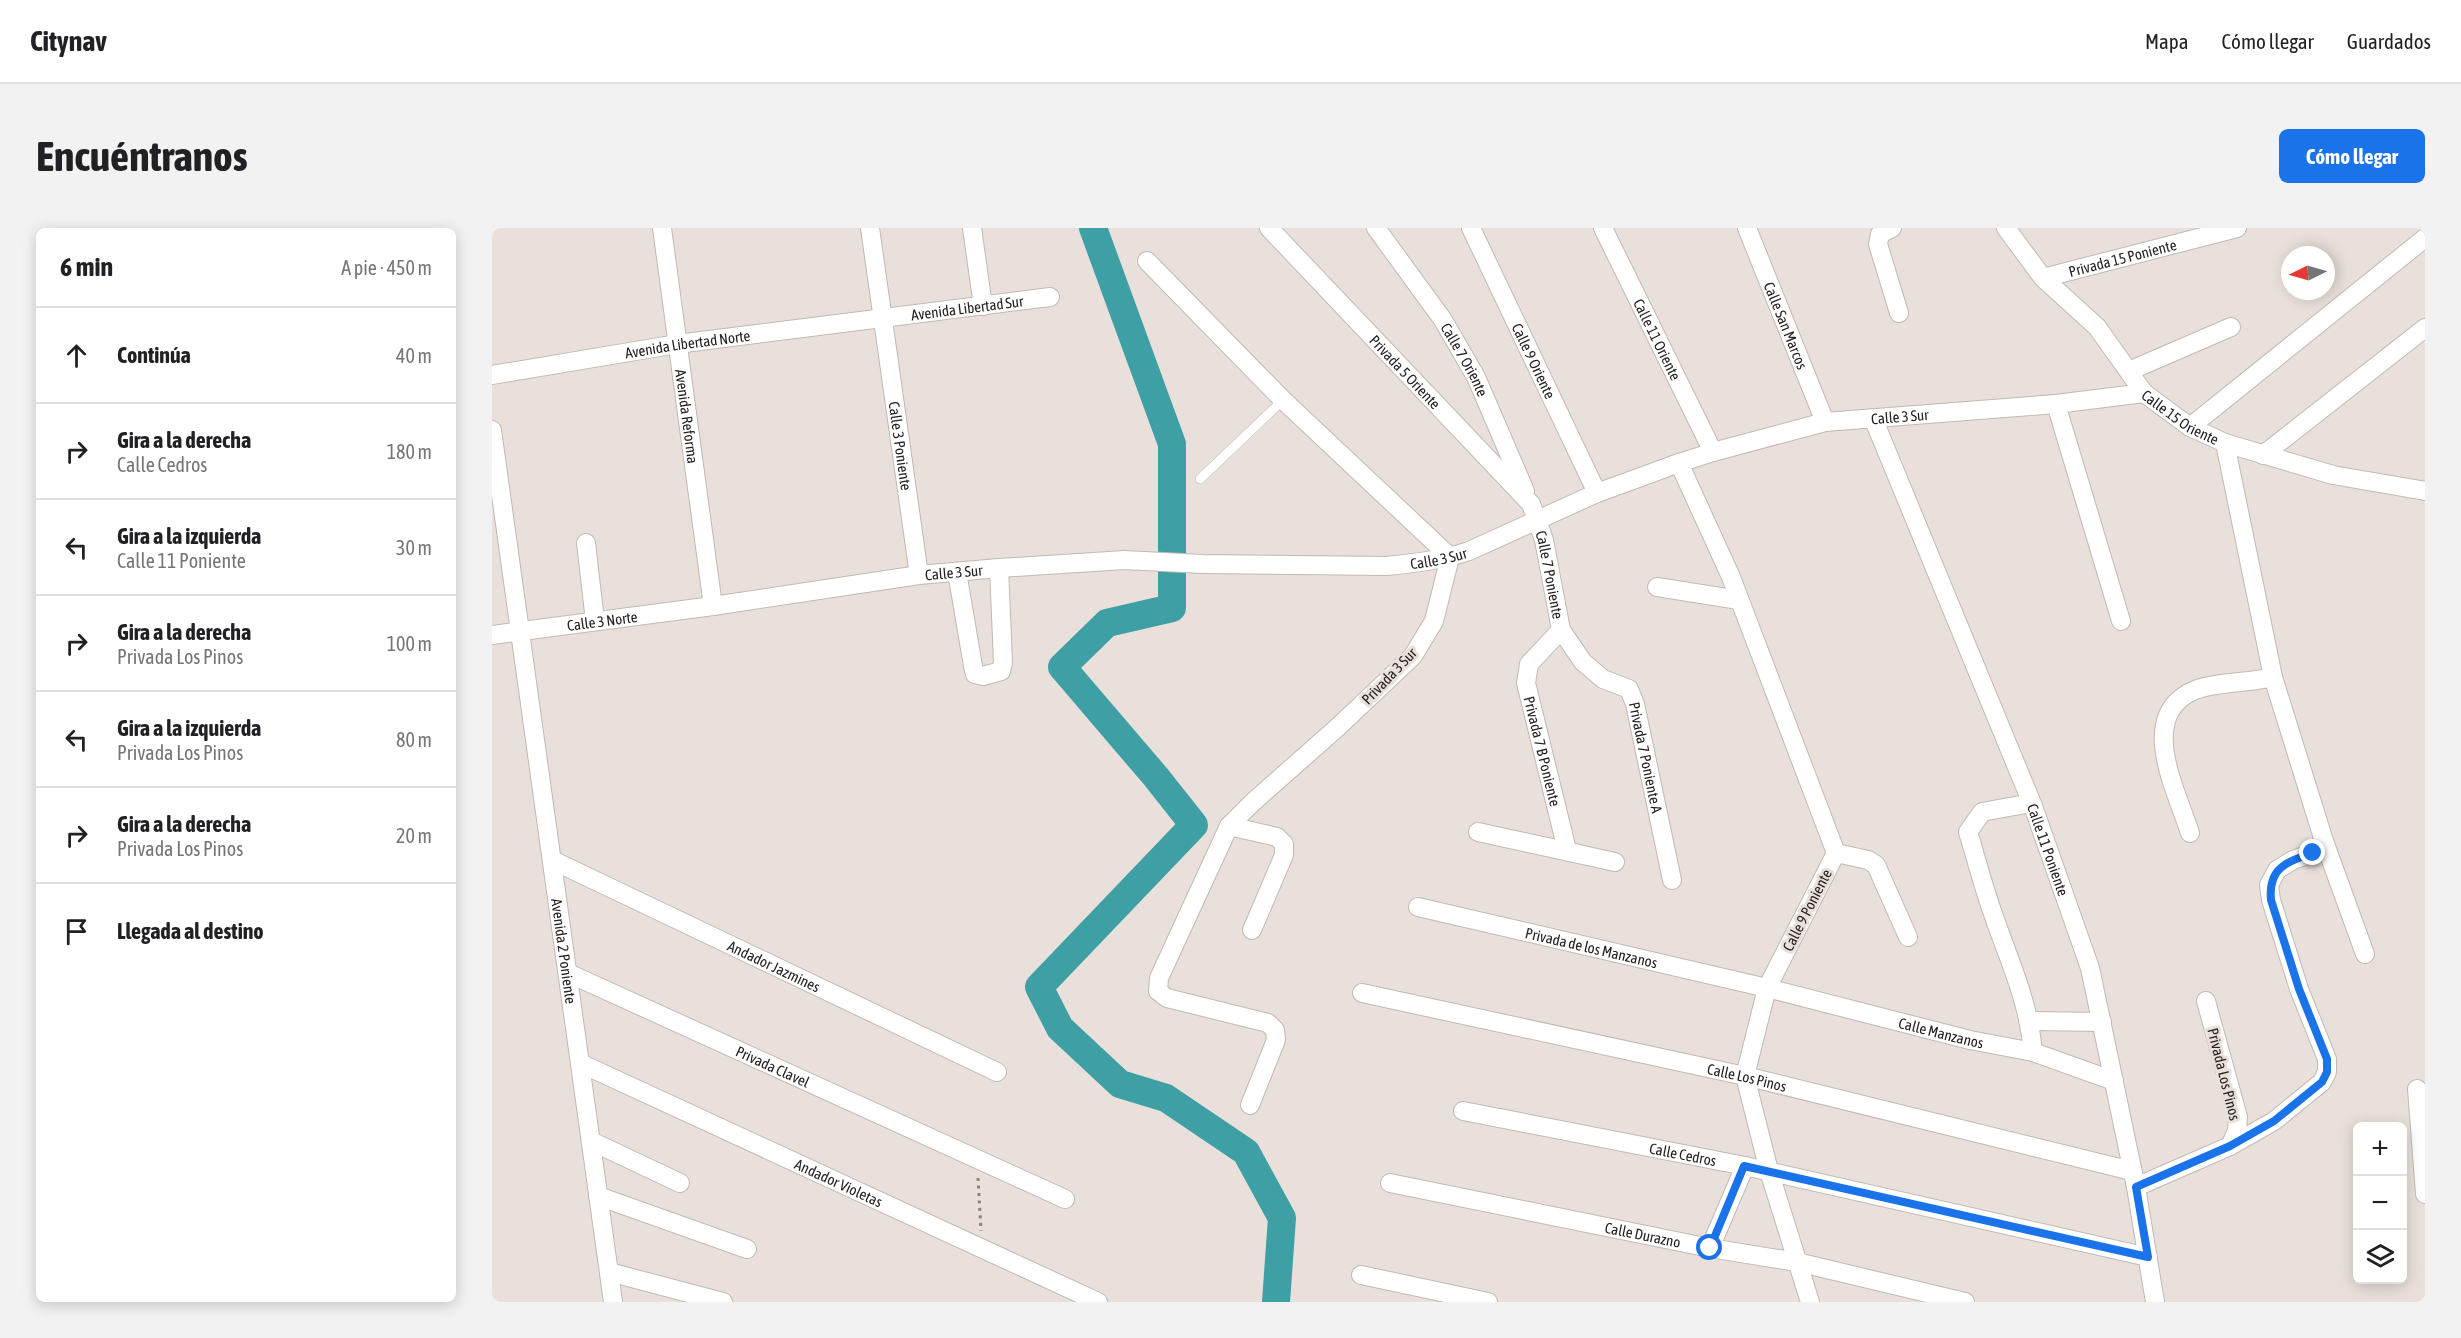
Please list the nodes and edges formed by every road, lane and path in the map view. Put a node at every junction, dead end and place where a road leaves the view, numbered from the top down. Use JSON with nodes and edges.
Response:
{"nodes":[{"id":1,"x":662,"y":228,"type":"edge"},
{"id":2,"x":870,"y":228,"type":"edge"},
{"id":3,"x":972,"y":228,"type":"edge"},
{"id":4,"x":1269,"y":228,"type":"edge"},
{"id":5,"x":1376,"y":228,"type":"edge"},
{"id":6,"x":1471,"y":228,"type":"edge"},
{"id":7,"x":1603,"y":228,"type":"edge"},
{"id":8,"x":1747,"y":228,"type":"edge"},
{"id":9,"x":1892,"y":228,"type":"edge"},
{"id":10,"x":2006,"y":228,"type":"edge"},
{"id":11,"x":2237,"y":228,"type":"edge"},
{"id":12,"x":2425,"y":238,"type":"edge"},
{"id":13,"x":1147,"y":261,"type":"dead end"},
{"id":14,"x":2043,"y":278,"type":"junction"},
{"id":15,"x":1050,"y":297,"type":"dead end"},
{"id":16,"x":983,"y":306,"type":"junction"},
{"id":17,"x":1899,"y":313,"type":"dead end"},
{"id":18,"x":884,"y":317,"type":"junction"},
{"id":19,"x":2231,"y":327,"type":"dead end"},
{"id":20,"x":2425,"y":328,"type":"edge"},
{"id":21,"x":677,"y":344,"type":"junction"},
{"id":22,"x":2129,"y":371,"type":"junction"},
{"id":23,"x":492,"y":375,"type":"edge"},
{"id":24,"x":2144,"y":393,"type":"junction"},
{"id":25,"x":1283,"y":400,"type":"junction"},
{"id":26,"x":2056,"y":404,"type":"junction"},
{"id":27,"x":1873,"y":418,"type":"junction"},
{"id":28,"x":1825,"y":422,"type":"junction"},
{"id":29,"x":2190,"y":427,"type":"junction"},
{"id":30,"x":492,"y":430,"type":"edge"},
{"id":31,"x":2225,"y":443,"type":"junction"},
{"id":32,"x":1713,"y":452,"type":"junction"},
{"id":33,"x":2263,"y":455,"type":"junction"},
{"id":34,"x":1679,"y":463,"type":"junction"},
{"id":35,"x":1200,"y":478,"type":"dead end"},
{"id":36,"x":2425,"y":491,"type":"edge"},
{"id":37,"x":1597,"y":493,"type":"junction"},
{"id":38,"x":1534,"y":512,"type":"junction"},
{"id":39,"x":586,"y":543,"type":"dead end"},
{"id":40,"x":1450,"y":557,"type":"junction"},
{"id":41,"x":999,"y":568,"type":"junction"},
{"id":42,"x":957,"y":572,"type":"junction"},
{"id":43,"x":919,"y":575,"type":"junction"},
{"id":44,"x":1657,"y":587,"type":"dead end"},
{"id":45,"x":1739,"y":600,"type":"junction"},
{"id":46,"x":713,"y":606,"type":"junction"},
{"id":47,"x":595,"y":621,"type":"junction"},
{"id":48,"x":2121,"y":621,"type":"dead end"},
{"id":49,"x":1561,"y":630,"type":"junction"},
{"id":50,"x":519,"y":632,"type":"junction"},
{"id":51,"x":492,"y":635,"type":"edge"},
{"id":52,"x":2272,"y":677,"type":"junction"},
{"id":53,"x":2031,"y":803,"type":"junction"},
{"id":54,"x":1229,"y":826,"type":"junction"},
{"id":55,"x":1478,"y":832,"type":"dead end"},
{"id":56,"x":2190,"y":833,"type":"dead end"},
{"id":57,"x":2324,"y":841,"type":"junction"},
{"id":58,"x":1567,"y":850,"type":"junction"},
{"id":59,"x":1836,"y":853,"type":"junction"},
{"id":60,"x":552,"y":860,"type":"junction"},
{"id":61,"x":1615,"y":862,"type":"dead end"},
{"id":62,"x":1672,"y":880,"type":"dead end"},
{"id":63,"x":1418,"y":907,"type":"dead end"},
{"id":64,"x":1252,"y":930,"type":"dead end"},
{"id":65,"x":1908,"y":937,"type":"dead end"},
{"id":66,"x":2366,"y":954,"type":"dead end"},
{"id":67,"x":568,"y":973,"type":"junction"},
{"id":68,"x":1767,"y":988,"type":"junction"},
{"id":69,"x":1362,"y":993,"type":"dead end"},
{"id":70,"x":2206,"y":1001,"type":"dead end"},
{"id":71,"x":2030,"y":1021,"type":"junction"},
{"id":72,"x":2102,"y":1022,"type":"junction"},
{"id":73,"x":2033,"y":1052,"type":"junction"},
{"id":74,"x":580,"y":1063,"type":"junction"},
{"id":75,"x":997,"y":1072,"type":"dead end"},
{"id":76,"x":1746,"y":1076,"type":"junction"},
{"id":77,"x":2114,"y":1081,"type":"junction"},
{"id":78,"x":2417,"y":1089,"type":"dead end"},
{"id":79,"x":1250,"y":1105,"type":"dead end"},
{"id":80,"x":1463,"y":1111,"type":"dead end"},
{"id":81,"x":591,"y":1141,"type":"junction"},
{"id":82,"x":2230,"y":1146,"type":"junction"},
{"id":83,"x":976,"y":1158,"type":"junction"},
{"id":84,"x":1744,"y":1166,"type":"junction"},
{"id":85,"x":1769,"y":1172,"type":"junction"},
{"id":86,"x":2134,"y":1179,"type":"junction"},
{"id":87,"x":680,"y":1183,"type":"dead end"},
{"id":88,"x":1390,"y":1183,"type":"dead end"},
{"id":89,"x":2425,"y":1194,"type":"edge"},
{"id":90,"x":598,"y":1196,"type":"junction"},
{"id":91,"x":1065,"y":1199,"type":"dead end"},
{"id":92,"x":983,"y":1248,"type":"junction"},
{"id":93,"x":1710,"y":1248,"type":"junction"},
{"id":94,"x":747,"y":1249,"type":"dead end"},
{"id":95,"x":2148,"y":1257,"type":"junction"},
{"id":96,"x":1797,"y":1262,"type":"junction"},
{"id":97,"x":609,"y":1272,"type":"junction"},
{"id":98,"x":1361,"y":1275,"type":"dead end"},
{"id":99,"x":613,"y":1302,"type":"edge"},
{"id":100,"x":723,"y":1302,"type":"edge"},
{"id":101,"x":1098,"y":1302,"type":"edge"},
{"id":102,"x":1488,"y":1302,"type":"edge"},
{"id":103,"x":1810,"y":1302,"type":"edge"},
{"id":104,"x":1965,"y":1302,"type":"edge"},
{"id":105,"x":2155,"y":1302,"type":"edge"}],
"edges":[{"from":1,"to":21,"type":"street","name":"Avenida Reforma"},
{"from":2,"to":18,"type":"street","name":"Calle 3 Poniente"},
{"from":3,"to":16,"type":"street"},
{"from":4,"to":38,"type":"street","name":"Privada 5 Oriente"},
{"from":5,"to":38,"type":"street","name":"Calle 7 Oriente"},
{"from":6,"to":37,"type":"street","name":"Calle 9 Oriente"},
{"from":7,"to":32,"type":"street","name":"Calle 11 Oriente"},
{"from":8,"to":28,"type":"street","name":"Calle San Marcos"},
{"from":9,"to":17,"type":"street"},
{"from":10,"to":14,"type":"street","name":"Calle 15 Oriente"},
{"from":11,"to":14,"type":"street","name":"Privada 15 Poniente"},
{"from":12,"to":29,"type":"street"},
{"from":13,"to":25,"type":"street"},
{"from":14,"to":22,"type":"street","name":"Calle 15 Oriente"},
{"from":15,"to":16,"type":"street","name":"Avenida Libertad Sur"},
{"from":16,"to":18,"type":"street","name":"Avenida Libertad Sur"},
{"from":18,"to":21,"type":"street","name":"Avenida Libertad Norte"},
{"from":18,"to":43,"type":"street","name":"Calle 3 Poniente"},
{"from":19,"to":22,"type":"street"},
{"from":20,"to":33,"type":"street"},
{"from":21,"to":23,"type":"street","name":"Avenida Libertad Norte"},
{"from":21,"to":46,"type":"street","name":"Avenida Reforma"},
{"from":22,"to":24,"type":"street","name":"Calle 15 Oriente"},
{"from":24,"to":26,"type":"street","name":"Calle 3 Sur"},
{"from":24,"to":29,"type":"street","name":"Calle 15 Oriente"},
{"from":25,"to":35,"type":"lane"},
{"from":25,"to":40,"type":"street"},
{"from":26,"to":27,"type":"street","name":"Calle 3 Sur"},
{"from":26,"to":48,"type":"street"},
{"from":27,"to":28,"type":"street","name":"Calle 3 Sur"},
{"from":27,"to":53,"type":"street","name":"Calle 11 Poniente"},
{"from":28,"to":32,"type":"street","name":"Calle 3 Sur"},
{"from":29,"to":31,"type":"street","name":"Calle 15 Oriente"},
{"from":30,"to":50,"type":"street","name":"Avenida 2 Poniente"},
{"from":31,"to":33,"type":"street","name":"Calle 15 Oriente"},
{"from":31,"to":52,"type":"street"},
{"from":32,"to":34,"type":"street","name":"Calle 3 Sur"},
{"from":33,"to":36,"type":"street","name":"Calle 15 Oriente"},
{"from":34,"to":37,"type":"street","name":"Calle 3 Sur"},
{"from":34,"to":45,"type":"street","name":"Calle 9 Poniente"},
{"from":37,"to":38,"type":"street","name":"Calle 3 Sur"},
{"from":38,"to":40,"type":"street","name":"Calle 3 Sur"},
{"from":38,"to":49,"type":"street","name":"Calle 7 Poniente"},
{"from":39,"to":47,"type":"street"},
{"from":40,"to":41,"type":"street","name":"Calle 3 Sur"},
{"from":40,"to":54,"type":"street","name":"Privada 3 Sur"},
{"from":41,"to":42,"type":"street","name":"Calle 3 Sur"},
{"from":41,"to":42,"type":"street"},
{"from":42,"to":43,"type":"street","name":"Calle 3 Sur"},
{"from":43,"to":46,"type":"street","name":"Calle 3 Sur"},
{"from":44,"to":45,"type":"street"},
{"from":45,"to":59,"type":"street","name":"Calle 9 Poniente"},
{"from":46,"to":47,"type":"street","name":"Calle 3 Norte"},
{"from":47,"to":50,"type":"street","name":"Calle 3 Norte"},
{"from":49,"to":58,"type":"street","name":"Privada 7 B Poniente"},
{"from":49,"to":62,"type":"street","name":"Privada 7 Poniente A"},
{"from":50,"to":51,"type":"street","name":"Calle 3 Norte"},
{"from":50,"to":60,"type":"street","name":"Avenida 2 Poniente"},
{"from":52,"to":56,"type":"street"},
{"from":52,"to":57,"type":"street"},
{"from":53,"to":71,"type":"street"},
{"from":53,"to":72,"type":"street","name":"Calle 11 Poniente"},
{"from":54,"to":64,"type":"street"},
{"from":54,"to":79,"type":"street","name":"Privada 3 Sur"},
{"from":55,"to":58,"type":"street"},
{"from":57,"to":66,"type":"street"},
{"from":57,"to":82,"type":"street","name":"Privada Los Pinos"},
{"from":58,"to":61,"type":"street"},
{"from":59,"to":65,"type":"street"},
{"from":59,"to":68,"type":"street","name":"Calle 9 Poniente"},
{"from":60,"to":67,"type":"street","name":"Avenida 2 Poniente"},
{"from":60,"to":75,"type":"street","name":"Andador Jazmines"},
{"from":63,"to":68,"type":"street","name":"Privada de los Manzanos"},
{"from":67,"to":74,"type":"street","name":"Avenida 2 Poniente"},
{"from":67,"to":83,"type":"street","name":"Privada Clavel"},
{"from":68,"to":73,"type":"street","name":"Calle Manzanos"},
{"from":68,"to":76,"type":"street","name":"Calle 9 Poniente"},
{"from":69,"to":76,"type":"street","name":"Calle Los Pinos"},
{"from":70,"to":82,"type":"street","name":"Privada Los Pinos"},
{"from":71,"to":72,"type":"street"},
{"from":71,"to":73,"type":"street"},
{"from":72,"to":77,"type":"street","name":"Calle 11 Poniente"},
{"from":73,"to":77,"type":"street","name":"Calle Manzanos"},
{"from":74,"to":81,"type":"street","name":"Avenida 2 Poniente"},
{"from":74,"to":92,"type":"street","name":"Andador Violetas"},
{"from":76,"to":85,"type":"street","name":"Calle 9 Poniente"},
{"from":76,"to":86,"type":"street","name":"Calle Los Pinos"},
{"from":77,"to":86,"type":"street","name":"Calle 11 Poniente"},
{"from":78,"to":89,"type":"street"},
{"from":80,"to":84,"type":"street","name":"Calle Cedros"},
{"from":81,"to":87,"type":"street"},
{"from":81,"to":90,"type":"street","name":"Avenida 2 Poniente"},
{"from":82,"to":86,"type":"street","name":"Privada Los Pinos"},
{"from":83,"to":91,"type":"street","name":"Privada Clavel"},
{"from":83,"to":92,"type":"path"},
{"from":84,"to":85,"type":"street","name":"Calle Cedros"},
{"from":84,"to":93,"type":"street"},
{"from":85,"to":95,"type":"street","name":"Calle Cedros"},
{"from":85,"to":96,"type":"street","name":"Calle 9 Poniente"},
{"from":86,"to":95,"type":"street","name":"Calle 11 Poniente"},
{"from":88,"to":93,"type":"street","name":"Calle Durazno"},
{"from":90,"to":94,"type":"street"},
{"from":90,"to":97,"type":"street","name":"Avenida 2 Poniente"},
{"from":92,"to":101,"type":"street","name":"Andador Violetas"},
{"from":93,"to":96,"type":"street","name":"Calle Durazno"},
{"from":95,"to":105,"type":"street","name":"Calle 11 Poniente"},
{"from":96,"to":103,"type":"street","name":"Calle 9 Poniente"},
{"from":96,"to":104,"type":"street","name":"Calle Durazno"},
{"from":97,"to":99,"type":"street","name":"Avenida 2 Poniente"},
{"from":97,"to":100,"type":"street"},
{"from":98,"to":102,"type":"street"}]}
